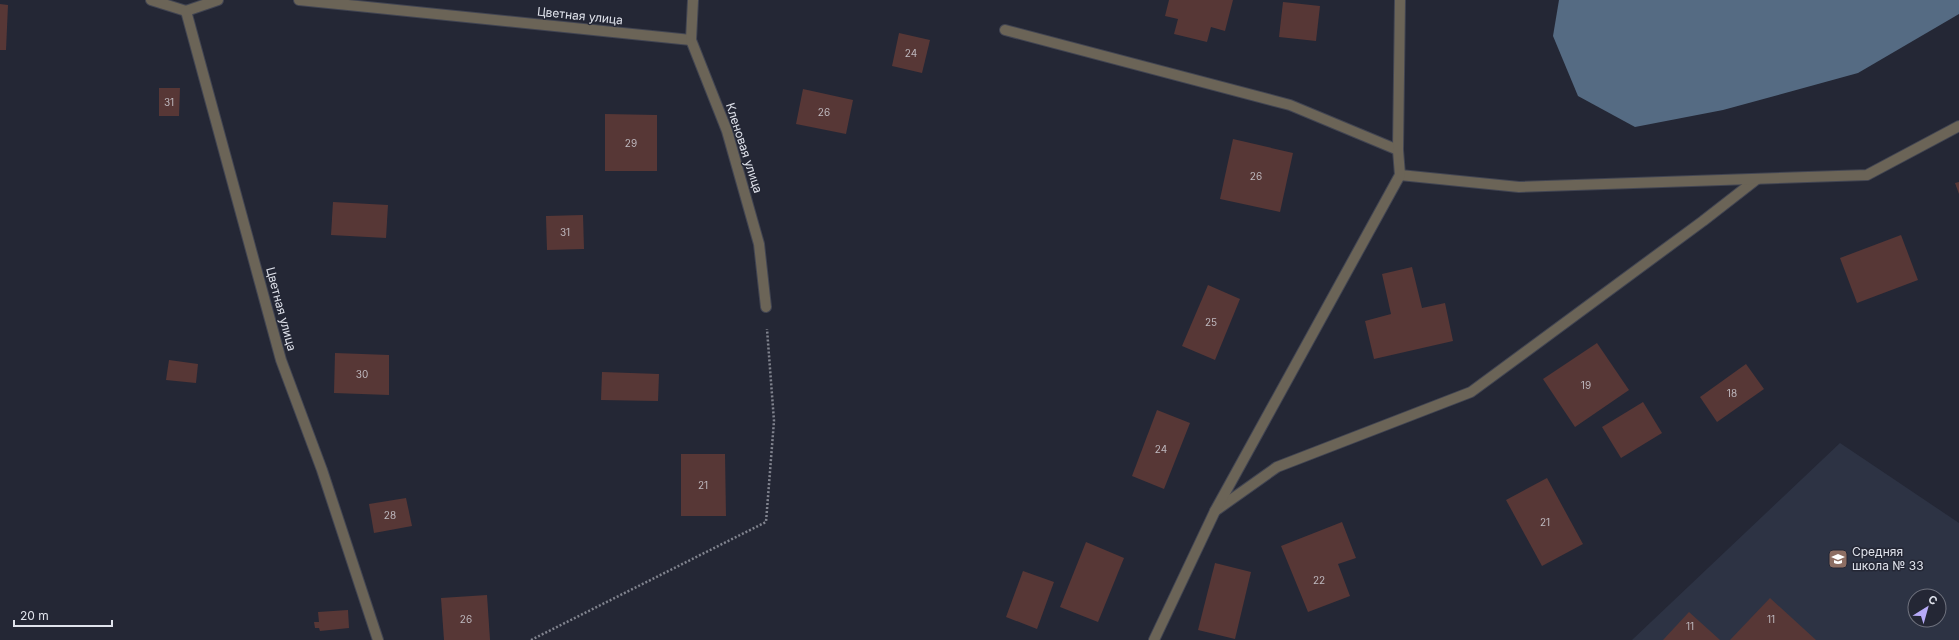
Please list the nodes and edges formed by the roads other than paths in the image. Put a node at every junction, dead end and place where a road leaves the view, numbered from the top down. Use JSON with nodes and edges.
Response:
{"nodes":[{"id":1,"x":151,"y":0,"type":"edge"},
{"id":2,"x":218,"y":0,"type":"edge"},
{"id":3,"x":299,"y":0,"type":"edge"},
{"id":4,"x":693,"y":0,"type":"edge"},
{"id":5,"x":1400,"y":0,"type":"edge"},
{"id":6,"x":186,"y":11,"type":"junction"},
{"id":7,"x":1005,"y":30,"type":"dead end"},
{"id":8,"x":691,"y":40,"type":"junction"},
{"id":9,"x":1959,"y":126,"type":"edge"},
{"id":10,"x":1398,"y":150,"type":"junction"},
{"id":11,"x":1400,"y":175,"type":"junction"},
{"id":12,"x":1757,"y":179,"type":"junction"},
{"id":13,"x":766,"y":307,"type":"road end"},
{"id":14,"x":1215,"y":511,"type":"junction"},
{"id":15,"x":378,"y":640,"type":"edge"},
{"id":16,"x":1154,"y":640,"type":"edge"}],
"edges":[{"from":1,"to":6,"type":"street"},
{"from":2,"to":6,"type":"street"},
{"from":3,"to":8,"type":"street","name":"Цветная улица"},
{"from":4,"to":8,"type":"street","name":"Кленовая улица"},
{"from":5,"to":10,"type":"street"},
{"from":6,"to":15,"type":"street","name":"Цветная улица"},
{"from":7,"to":10,"type":"street"},
{"from":8,"to":13,"type":"street","name":"Кленовая улица"},
{"from":9,"to":12,"type":"street"},
{"from":10,"to":11,"type":"street"},
{"from":11,"to":12,"type":"street"},
{"from":11,"to":14,"type":"street"},
{"from":12,"to":14,"type":"street"},
{"from":14,"to":16,"type":"street"}]}
